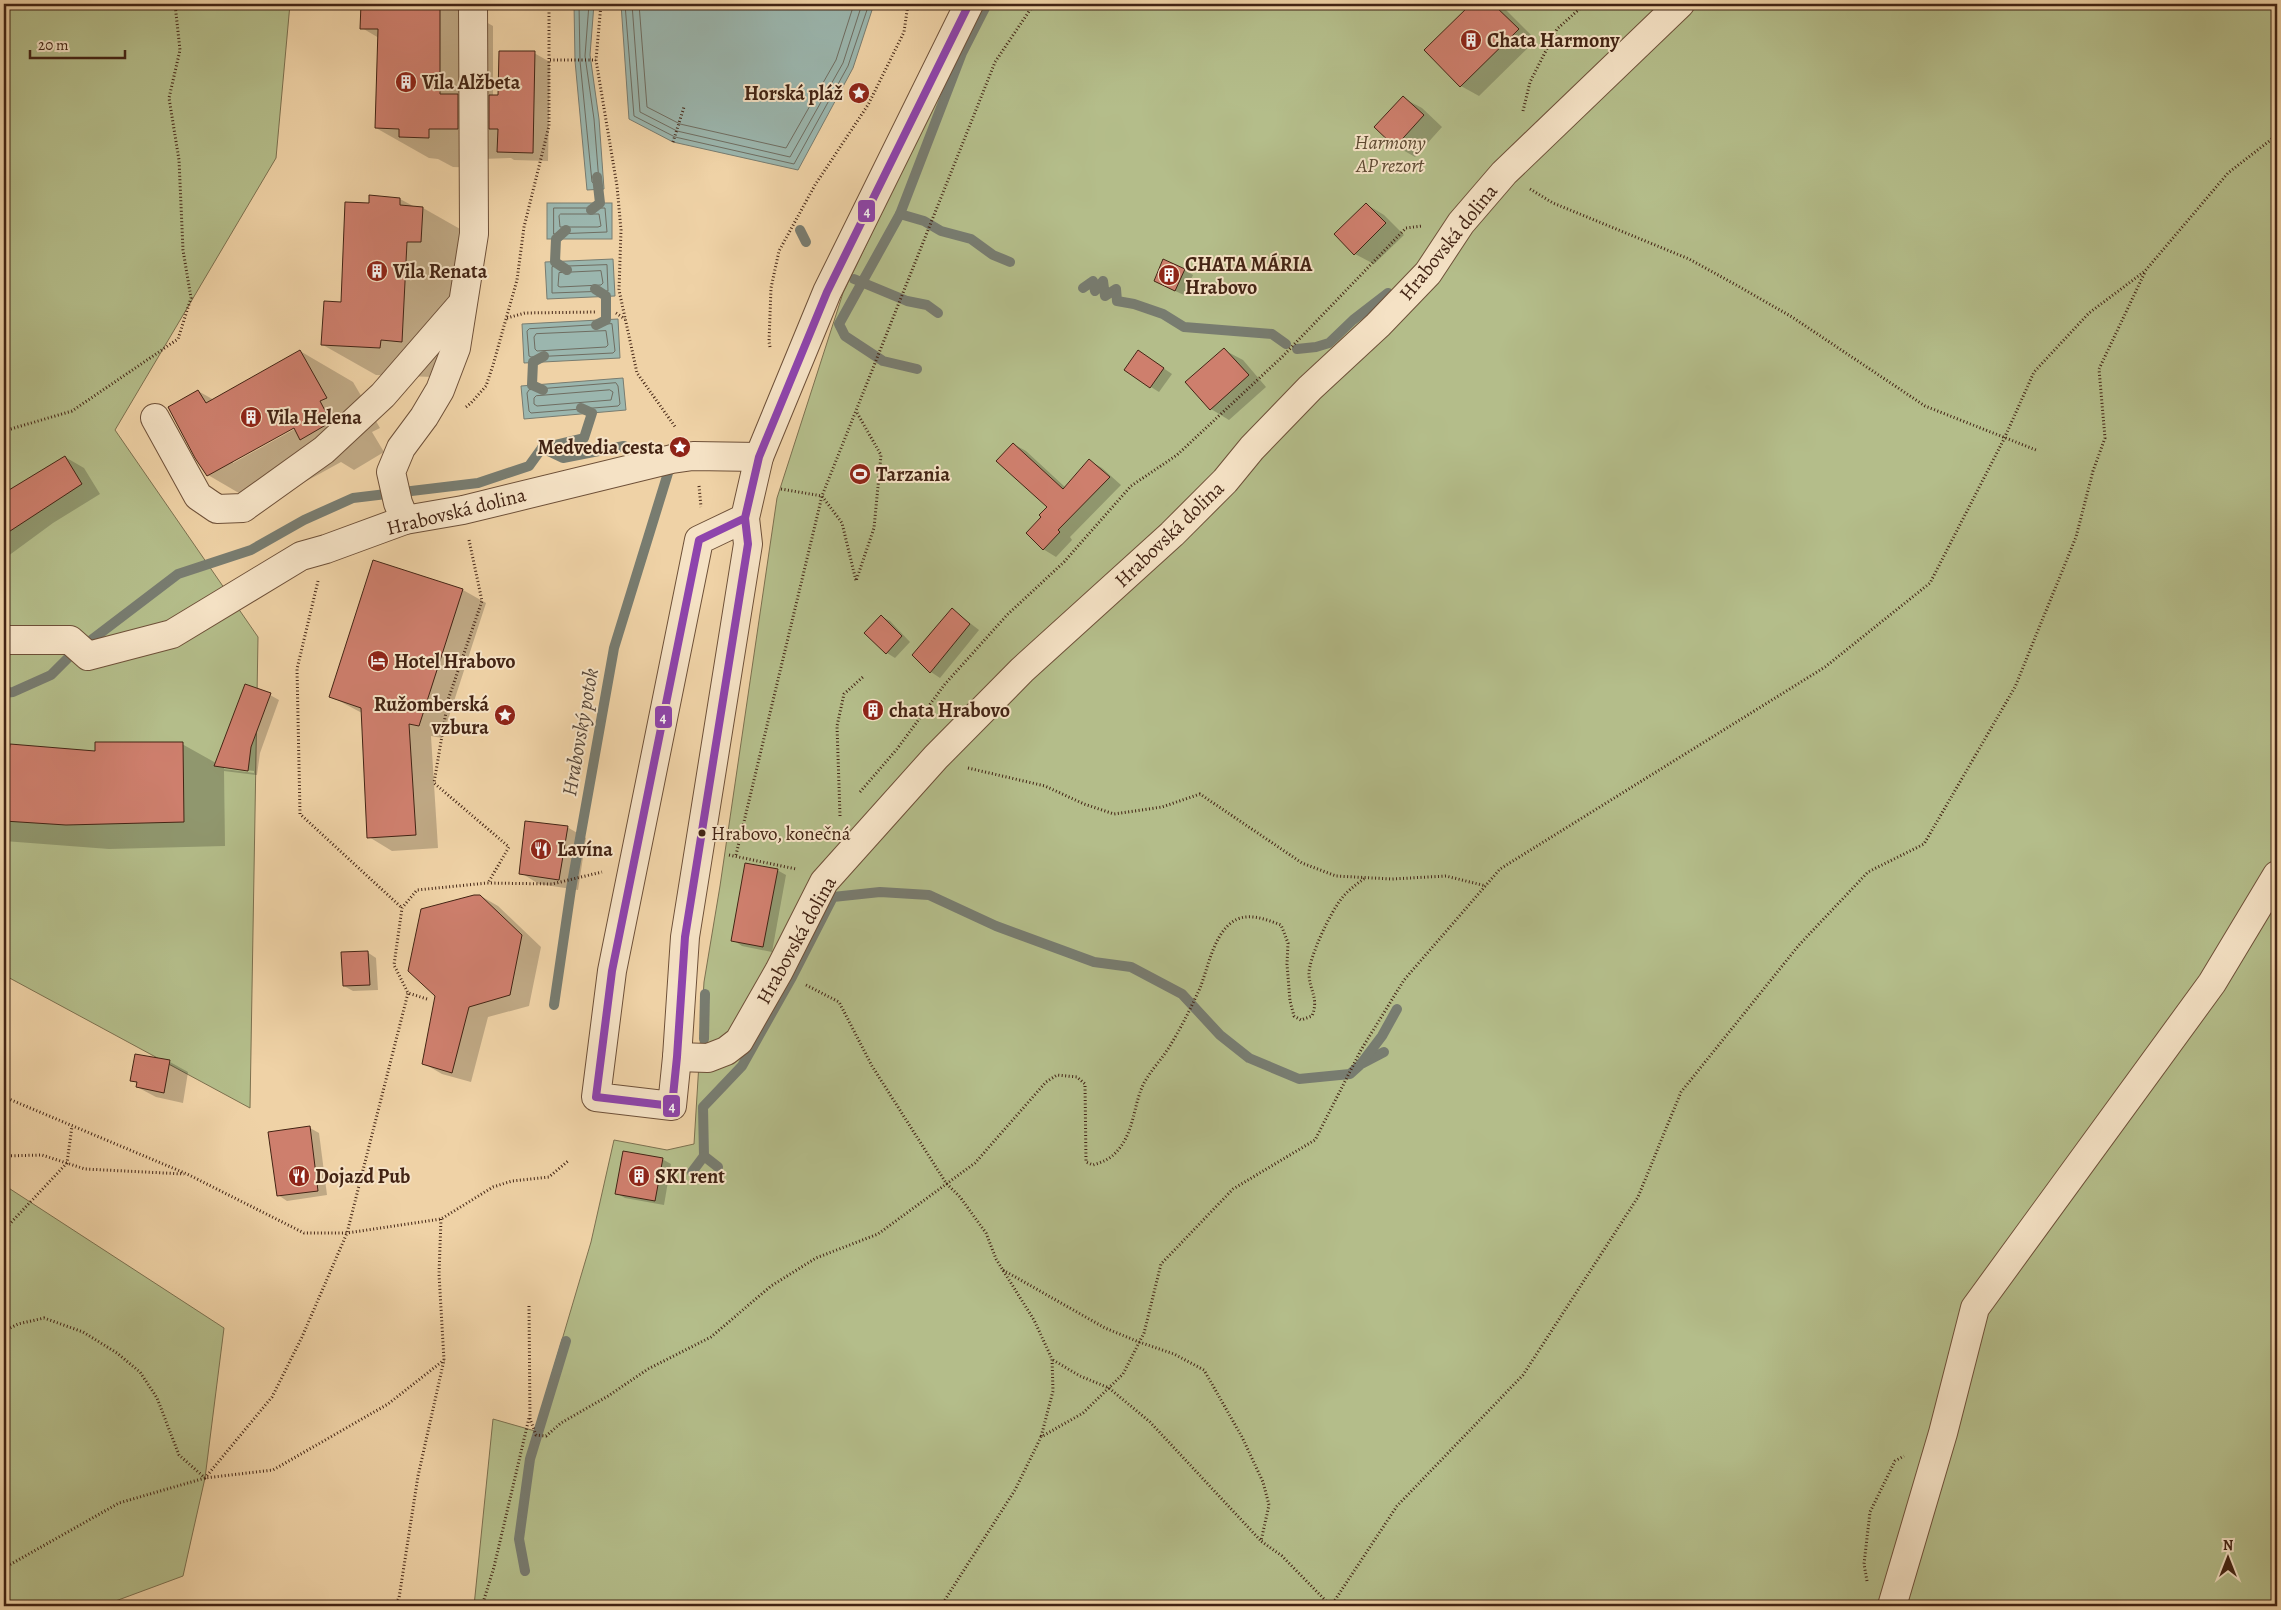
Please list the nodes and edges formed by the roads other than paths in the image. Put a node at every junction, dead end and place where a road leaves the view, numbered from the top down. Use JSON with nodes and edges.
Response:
{"nodes":[{"id":1,"x":472,"y":4,"type":"edge"},
{"id":2,"x":969,"y":4,"type":"edge"},
{"id":3,"x":1680,"y":4,"type":"edge"},
{"id":4,"x":462,"y":304,"type":"junction"},
{"id":5,"x":155,"y":418,"type":"dead end"},
{"id":6,"x":759,"y":457,"type":"junction"},
{"id":7,"x":401,"y":511,"type":"junction"},
{"id":8,"x":744,"y":518,"type":"junction"},
{"id":9,"x":4,"y":640,"type":"edge"},
{"id":10,"x":2277,"y":875,"type":"edge"},
{"id":11,"x":677,"y":1057,"type":"junction"},
{"id":12,"x":1892,"y":1606,"type":"edge"}],
"edges":[{"from":1,"to":4,"type":"street"},
{"from":2,"to":6,"type":"street"},
{"from":3,"to":11,"type":"street","name":"Hrabovská dolina"},
{"from":4,"to":5,"type":"street"},
{"from":4,"to":7,"type":"street"},
{"from":6,"to":7,"type":"street","name":"Hrabovská dolina"},
{"from":6,"to":8,"type":"street"},
{"from":7,"to":9,"type":"street","name":"Hrabovská dolina"},
{"from":8,"to":11,"type":"street"},
{"from":8,"to":11,"type":"street"},
{"from":10,"to":12,"type":"street"}]}
